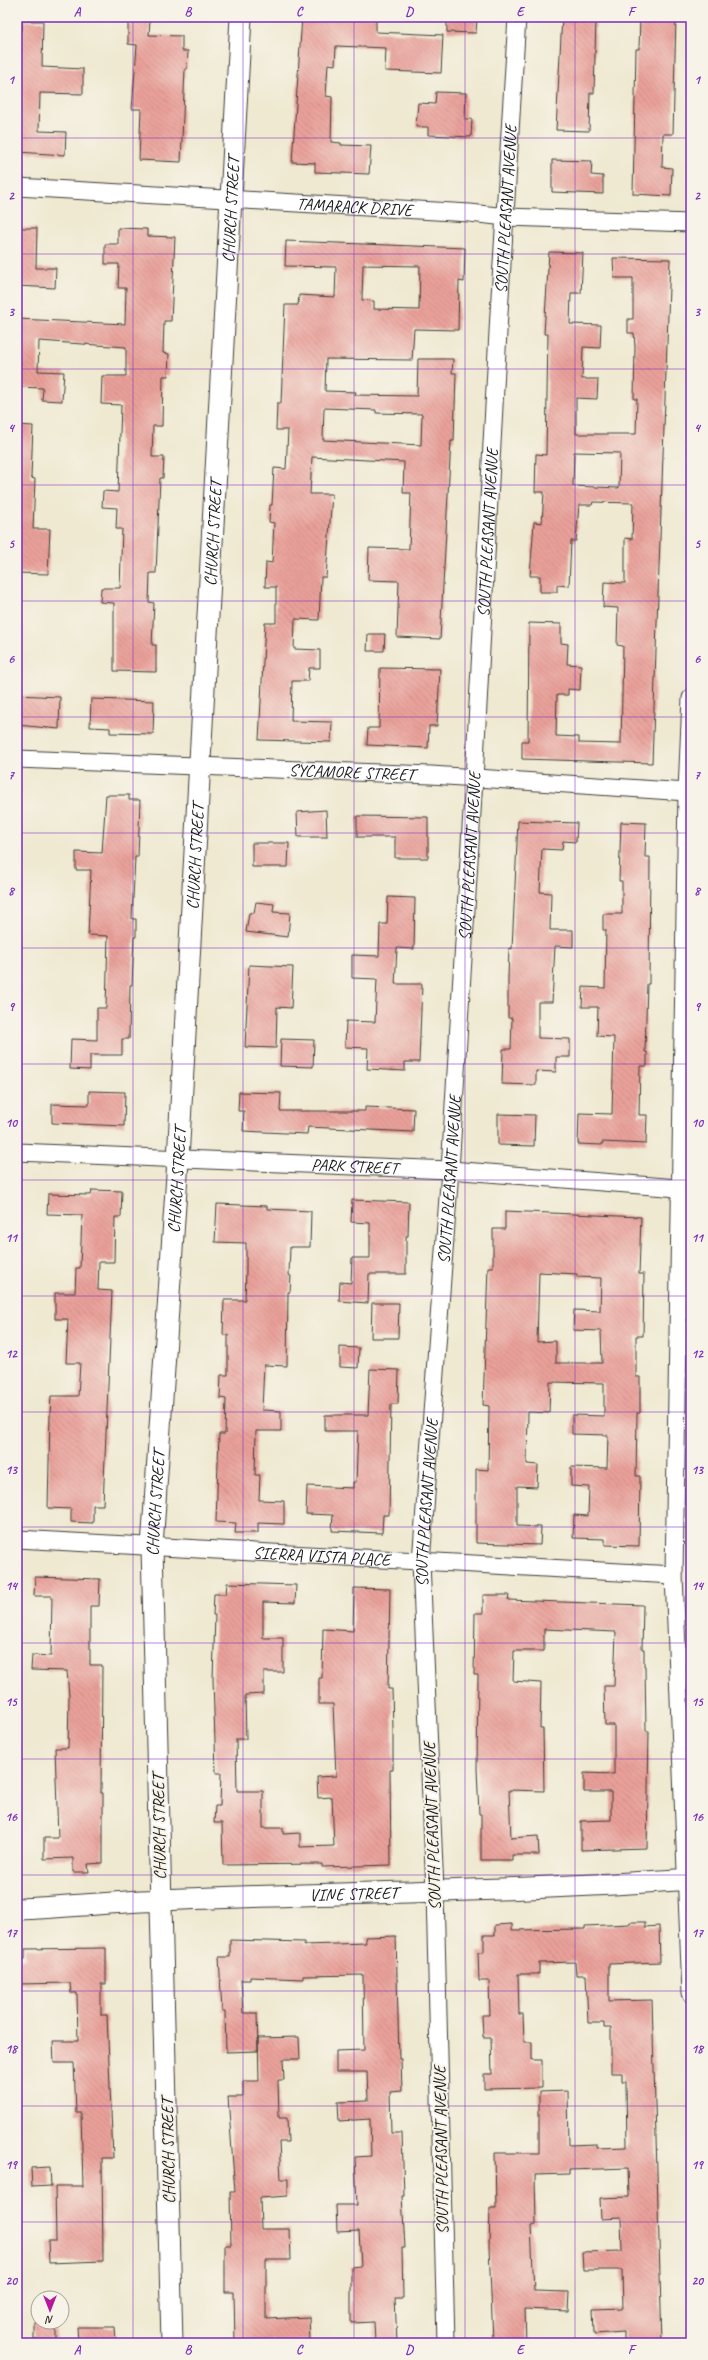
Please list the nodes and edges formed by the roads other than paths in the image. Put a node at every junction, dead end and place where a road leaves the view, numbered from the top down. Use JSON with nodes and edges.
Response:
{"nodes":[{"id":1,"x":241,"y":17,"type":"edge"},
{"id":2,"x":517,"y":17,"type":"edge"},
{"id":3,"x":17,"y":188,"type":"edge"},
{"id":4,"x":233,"y":199,"type":"junction"},
{"id":5,"x":506,"y":217,"type":"junction"},
{"id":6,"x":691,"y":223,"type":"edge"},
{"id":7,"x":691,"y":698,"type":"edge"},
{"id":8,"x":17,"y":759,"type":"edge"},
{"id":9,"x":199,"y":766,"type":"junction"},
{"id":10,"x":474,"y":779,"type":"junction"},
{"id":11,"x":687,"y":792,"type":"junction"},
{"id":12,"x":17,"y":1152,"type":"edge"},
{"id":13,"x":178,"y":1160,"type":"junction"},
{"id":14,"x":450,"y":1170,"type":"junction"},
{"id":15,"x":686,"y":1189,"type":"edge"},
{"id":16,"x":17,"y":1539,"type":"edge"},
{"id":17,"x":152,"y":1547,"type":"junction"},
{"id":18,"x":421,"y":1562,"type":"junction"},
{"id":19,"x":674,"y":1575,"type":"junction"},
{"id":20,"x":689,"y":1880,"type":"edge"},
{"id":21,"x":435,"y":1891,"type":"junction"},
{"id":22,"x":161,"y":1900,"type":"junction"},
{"id":23,"x":17,"y":1909,"type":"edge"},
{"id":24,"x":691,"y":1993,"type":"edge"},
{"id":25,"x":172,"y":2343,"type":"edge"},
{"id":26,"x":446,"y":2343,"type":"edge"}],
"edges":[{"from":1,"to":4,"type":"street","name":"CHURCH STREET"},
{"from":2,"to":5,"type":"street","name":"SOUTH PLEASANT AVENUE"},
{"from":3,"to":4,"type":"street","name":"TAMARACK DRIVE"},
{"from":4,"to":5,"type":"street","name":"TAMARACK DRIVE"},
{"from":4,"to":9,"type":"street","name":"CHURCH STREET"},
{"from":5,"to":6,"type":"street","name":"TAMARACK DRIVE"},
{"from":5,"to":10,"type":"street","name":"SOUTH PLEASANT AVENUE"},
{"from":7,"to":11,"type":"street"},
{"from":8,"to":9,"type":"street","name":"SYCAMORE STREET"},
{"from":9,"to":10,"type":"street","name":"SYCAMORE STREET"},
{"from":9,"to":13,"type":"street","name":"CHURCH STREET"},
{"from":10,"to":11,"type":"street","name":"SYCAMORE STREET"},
{"from":10,"to":14,"type":"street","name":"SOUTH PLEASANT AVENUE"},
{"from":11,"to":15,"type":"street"},
{"from":12,"to":13,"type":"street","name":"PARK STREET"},
{"from":13,"to":14,"type":"street","name":"PARK STREET"},
{"from":13,"to":17,"type":"street","name":"CHURCH STREET"},
{"from":14,"to":15,"type":"street","name":"PARK STREET"},
{"from":14,"to":18,"type":"street","name":"SOUTH PLEASANT AVENUE"},
{"from":15,"to":19,"type":"street"},
{"from":16,"to":17,"type":"street","name":"SIERRA VISTA PLACE"},
{"from":17,"to":18,"type":"street","name":"SIERRA VISTA PLACE"},
{"from":17,"to":22,"type":"street","name":"CHURCH STREET"},
{"from":18,"to":19,"type":"street","name":"SIERRA VISTA PLACE"},
{"from":18,"to":21,"type":"street","name":"SOUTH PLEASANT AVENUE"},
{"from":19,"to":20,"type":"street"},
{"from":20,"to":21,"type":"street","name":"VINE STREET"},
{"from":20,"to":24,"type":"street"},
{"from":21,"to":22,"type":"street","name":"VINE STREET"},
{"from":21,"to":26,"type":"street","name":"SOUTH PLEASANT AVENUE"},
{"from":22,"to":23,"type":"street","name":"VINE STREET"},
{"from":22,"to":25,"type":"street","name":"CHURCH STREET"}]}
